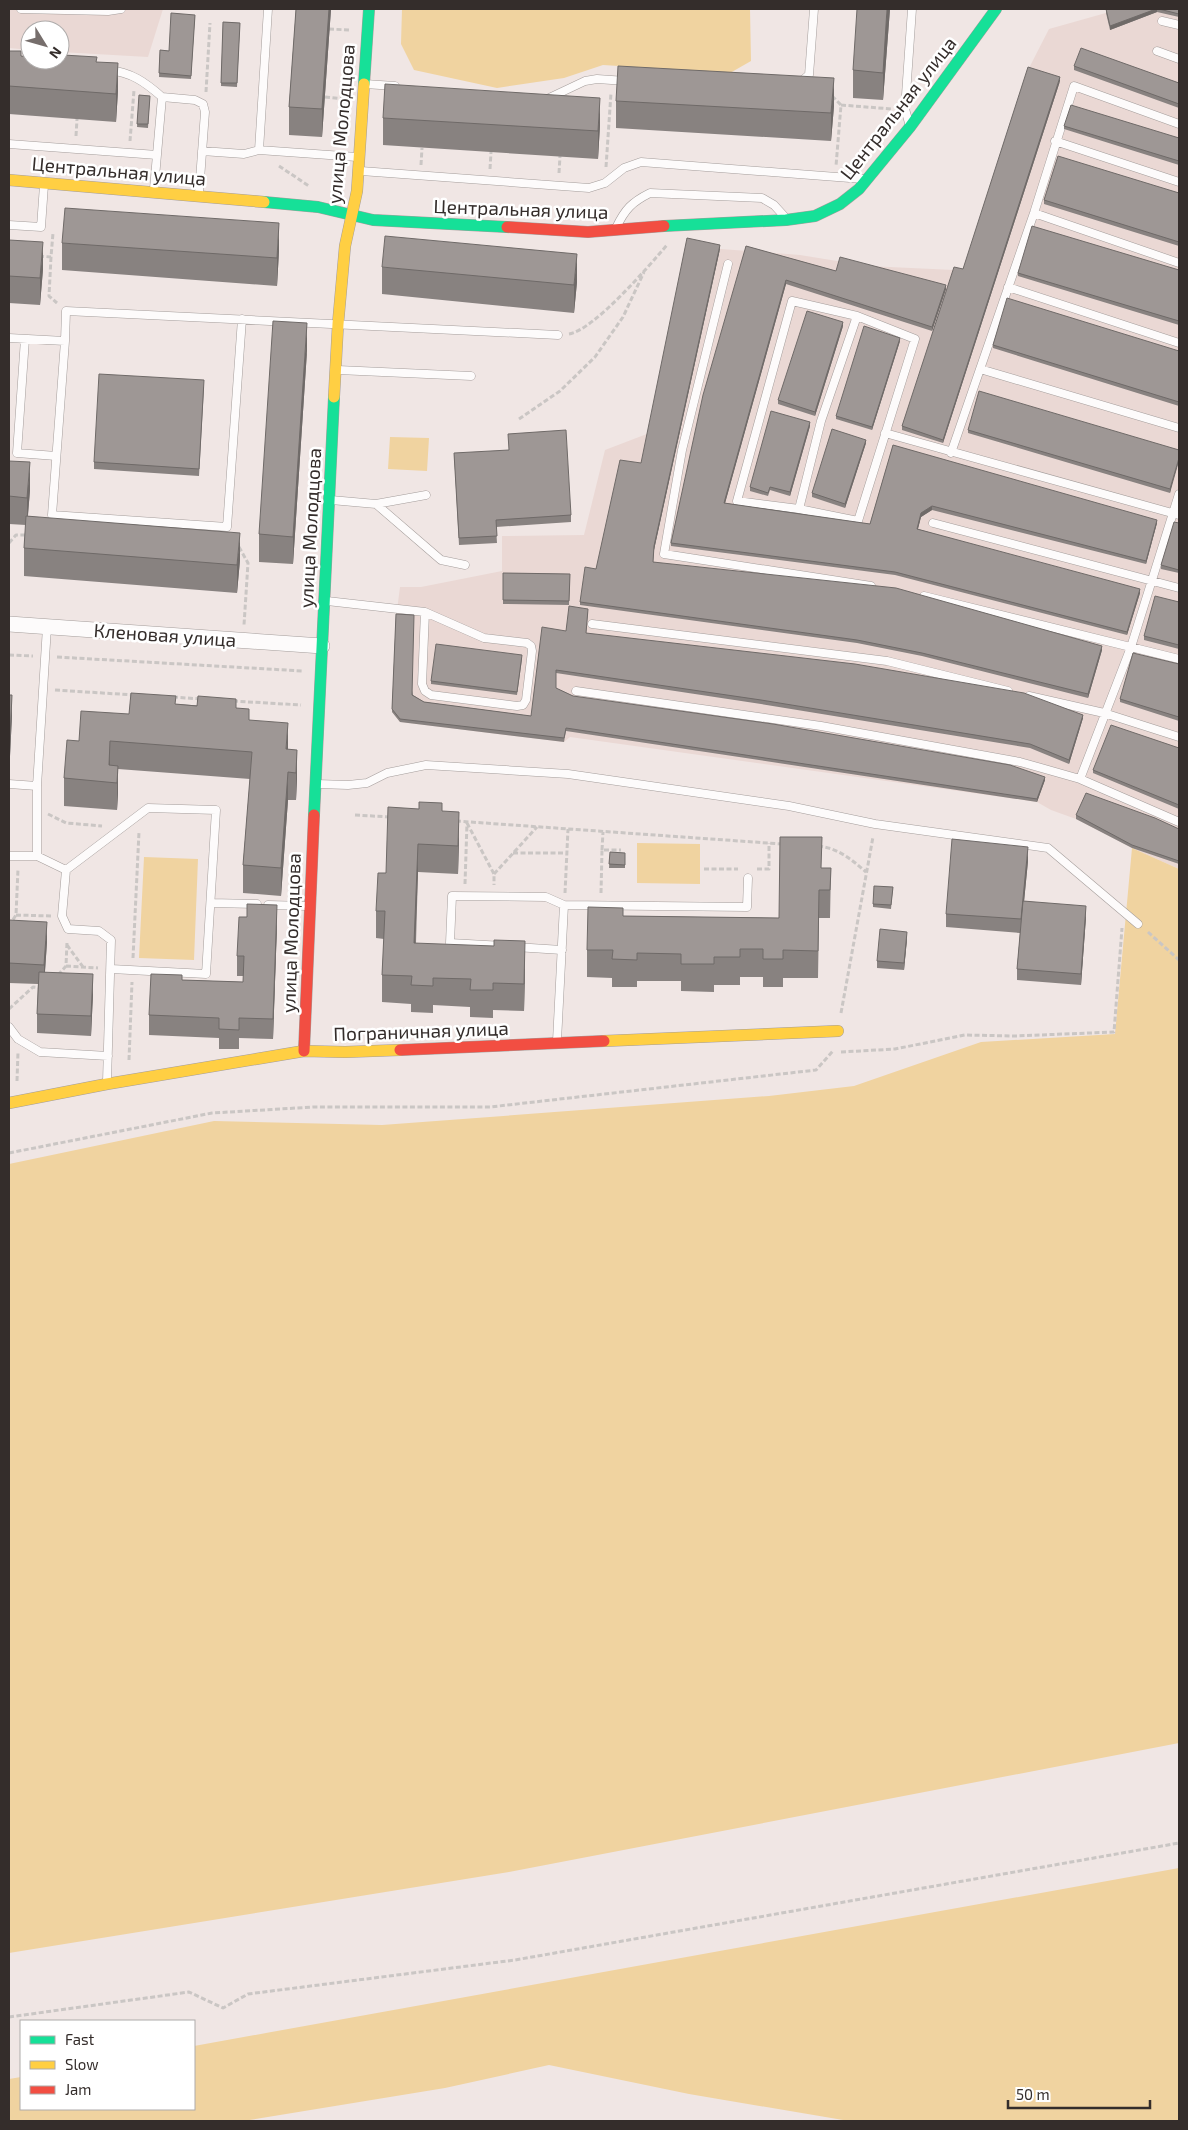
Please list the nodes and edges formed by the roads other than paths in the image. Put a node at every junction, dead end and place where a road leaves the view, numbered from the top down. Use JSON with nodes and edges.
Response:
{"nodes":[{"id":1,"x":21,"y":9,"type":"edge"},
{"id":2,"x":25,"y":9,"type":"edge"},
{"id":3,"x":121,"y":9,"type":"edge"},
{"id":4,"x":268,"y":9,"type":"edge"},
{"id":5,"x":368,"y":9,"type":"edge"},
{"id":6,"x":814,"y":9,"type":"edge"},
{"id":7,"x":912,"y":9,"type":"edge"},
{"id":8,"x":996,"y":9,"type":"edge"},
{"id":9,"x":1162,"y":21,"type":"dead end"},
{"id":10,"x":1179,"y":25,"type":"edge"},
{"id":11,"x":1157,"y":50,"type":"dead end"},
{"id":12,"x":1179,"y":59,"type":"edge"},
{"id":13,"x":103,"y":70,"type":"edge"},
{"id":14,"x":631,"y":82,"type":"edge"},
{"id":15,"x":364,"y":84,"type":"junction"},
{"id":16,"x":402,"y":87,"type":"edge"},
{"id":17,"x":794,"y":88,"type":"edge"},
{"id":18,"x":162,"y":97,"type":"junction"},
{"id":19,"x":538,"y":100,"type":"edge"},
{"id":20,"x":1179,"y":124,"type":"edge"},
{"id":21,"x":910,"y":127,"type":"junction"},
{"id":22,"x":1055,"y":141,"type":"junction"},
{"id":23,"x":9,"y":144,"type":"edge"},
{"id":24,"x":259,"y":150,"type":"junction"},
{"id":25,"x":202,"y":151,"type":"junction"},
{"id":26,"x":157,"y":155,"type":"junction"},
{"id":27,"x":359,"y":157,"type":"junction"},
{"id":28,"x":358,"y":171,"type":"junction"},
{"id":29,"x":868,"y":179,"type":"junction"},
{"id":30,"x":9,"y":180,"type":"edge"},
{"id":31,"x":1179,"y":182,"type":"edge"},
{"id":32,"x":45,"y":183,"type":"junction"},
{"id":33,"x":154,"y":191,"type":"junction"},
{"id":34,"x":198,"y":195,"type":"junction"},
{"id":35,"x":1034,"y":213,"type":"junction"},
{"id":36,"x":350,"y":215,"type":"junction"},
{"id":37,"x":786,"y":220,"type":"junction"},
{"id":38,"x":9,"y":225,"type":"edge"},
{"id":39,"x":615,"y":230,"type":"junction"},
{"id":40,"x":1179,"y":263,"type":"edge"},
{"id":41,"x":728,"y":264,"type":"dead end"},
{"id":42,"x":1008,"y":287,"type":"junction"},
{"id":43,"x":857,"y":316,"type":"junction"},
{"id":44,"x":242,"y":319,"type":"junction"},
{"id":45,"x":338,"y":324,"type":"junction"},
{"id":46,"x":558,"y":335,"type":"road end"},
{"id":47,"x":9,"y":338,"type":"edge"},
{"id":48,"x":25,"y":339,"type":"junction"},
{"id":49,"x":64,"y":341,"type":"junction"},
{"id":50,"x":1179,"y":343,"type":"edge"},
{"id":51,"x":980,"y":369,"type":"junction"},
{"id":52,"x":336,"y":370,"type":"junction"},
{"id":53,"x":471,"y":376,"type":"dead end"},
{"id":54,"x":1179,"y":428,"type":"edge"},
{"id":55,"x":885,"y":433,"type":"junction"},
{"id":56,"x":951,"y":453,"type":"junction"},
{"id":57,"x":56,"y":456,"type":"junction"},
{"id":58,"x":1179,"y":494,"type":"edge"},
{"id":59,"x":426,"y":495,"type":"dead end"},
{"id":60,"x":329,"y":500,"type":"junction"},
{"id":61,"x":376,"y":504,"type":"junction"},
{"id":62,"x":798,"y":509,"type":"junction"},
{"id":63,"x":1176,"y":514,"type":"edge"},
{"id":64,"x":933,"y":523,"type":"dead end"},
{"id":65,"x":465,"y":565,"type":"dead end"},
{"id":66,"x":1151,"y":581,"type":"junction"},
{"id":67,"x":878,"y":587,"type":"edge"},
{"id":68,"x":1179,"y":588,"type":"edge"},
{"id":69,"x":916,"y":594,"type":"edge"},
{"id":70,"x":324,"y":600,"type":"junction"},
{"id":71,"x":426,"y":612,"type":"junction"},
{"id":72,"x":9,"y":624,"type":"edge"},
{"id":73,"x":592,"y":624,"type":"dead end"},
{"id":74,"x":47,"y":627,"type":"junction"},
{"id":75,"x":322,"y":646,"type":"junction"},
{"id":76,"x":1131,"y":647,"type":"junction"},
{"id":77,"x":1179,"y":659,"type":"edge"},
{"id":78,"x":576,"y":691,"type":"dead end"},
{"id":79,"x":1104,"y":713,"type":"junction"},
{"id":80,"x":1179,"y":737,"type":"edge"},
{"id":81,"x":1080,"y":779,"type":"junction"},
{"id":82,"x":9,"y":784,"type":"edge"},
{"id":83,"x":315,"y":784,"type":"junction"},
{"id":84,"x":37,"y":786,"type":"junction"},
{"id":85,"x":1179,"y":822,"type":"edge"},
{"id":86,"x":9,"y":856,"type":"edge"},
{"id":87,"x":37,"y":856,"type":"junction"},
{"id":88,"x":66,"y":870,"type":"junction"},
{"id":89,"x":748,"y":878,"type":"dead end"},
{"id":90,"x":211,"y":903,"type":"junction"},
{"id":91,"x":564,"y":904,"type":"junction"},
{"id":92,"x":309,"y":906,"type":"junction"},
{"id":93,"x":1138,"y":924,"type":"road end"},
{"id":94,"x":562,"y":950,"type":"junction"},
{"id":95,"x":111,"y":969,"type":"junction"},
{"id":96,"x":9,"y":1027,"type":"edge"},
{"id":97,"x":838,"y":1031,"type":"road end"},
{"id":98,"x":556,"y":1043,"type":"junction"},
{"id":99,"x":304,"y":1051,"type":"junction"},
{"id":100,"x":108,"y":1056,"type":"junction"},
{"id":101,"x":107,"y":1084,"type":"junction"},
{"id":102,"x":12,"y":1102,"type":"edge"}],
"edges":[{"from":1,"to":2,"type":"lane"},
{"from":2,"to":3,"type":"lane"},
{"from":4,"to":24,"type":"lane"},
{"from":5,"to":15,"type":"street","name":"улица Молодцова"},
{"from":6,"to":17,"type":"lane"},
{"from":7,"to":21,"type":"lane"},
{"from":8,"to":21,"type":"street","name":"Центральная улица"},
{"from":9,"to":10,"type":"lane"},
{"from":11,"to":12,"type":"lane"},
{"from":13,"to":18,"type":"lane"},
{"from":14,"to":19,"type":"lane"},
{"from":15,"to":16,"type":"lane"},
{"from":15,"to":27,"type":"street","name":"улица Молодцова"},
{"from":18,"to":25,"type":"lane"},
{"from":18,"to":26,"type":"lane"},
{"from":20,"to":22,"type":"lane"},
{"from":21,"to":29,"type":"street","name":"Центральная улица"},
{"from":22,"to":31,"type":"lane"},
{"from":22,"to":35,"type":"lane"},
{"from":23,"to":26,"type":"lane"},
{"from":24,"to":25,"type":"lane"},
{"from":24,"to":27,"type":"lane"},
{"from":25,"to":34,"type":"lane"},
{"from":26,"to":33,"type":"lane"},
{"from":27,"to":28,"type":"street","name":"улица Молодцова"},
{"from":28,"to":29,"type":"lane"},
{"from":28,"to":36,"type":"street","name":"улица Молодцова"},
{"from":29,"to":37,"type":"street","name":"Центральная улица"},
{"from":30,"to":32,"type":"street","name":"Центральная улица"},
{"from":32,"to":33,"type":"street","name":"Центральная улица"},
{"from":32,"to":38,"type":"lane"},
{"from":33,"to":34,"type":"street","name":"Центральная улица"},
{"from":34,"to":36,"type":"street","name":"Центральная улица"},
{"from":35,"to":40,"type":"lane"},
{"from":35,"to":42,"type":"lane"},
{"from":36,"to":39,"type":"street","name":"Центральная улица"},
{"from":36,"to":45,"type":"street","name":"улица Молодцова"},
{"from":37,"to":39,"type":"street","name":"Центральная улица"},
{"from":37,"to":39,"type":"lane"},
{"from":41,"to":67,"type":"lane"},
{"from":42,"to":50,"type":"lane"},
{"from":42,"to":51,"type":"lane"},
{"from":43,"to":55,"type":"lane"},
{"from":43,"to":62,"type":"lane"},
{"from":43,"to":62,"type":"lane"},
{"from":44,"to":45,"type":"lane"},
{"from":44,"to":49,"type":"lane"},
{"from":44,"to":57,"type":"lane"},
{"from":45,"to":46,"type":"lane"},
{"from":45,"to":52,"type":"street","name":"улица Молодцова"},
{"from":47,"to":48,"type":"lane"},
{"from":48,"to":49,"type":"lane"},
{"from":48,"to":57,"type":"lane"},
{"from":49,"to":57,"type":"lane"},
{"from":51,"to":54,"type":"lane"},
{"from":51,"to":56,"type":"lane"},
{"from":52,"to":53,"type":"lane"},
{"from":52,"to":60,"type":"street","name":"улица Молодцова"},
{"from":55,"to":56,"type":"lane"},
{"from":55,"to":62,"type":"lane"},
{"from":56,"to":63,"type":"lane"},
{"from":58,"to":63,"type":"lane"},
{"from":59,"to":61,"type":"lane"},
{"from":60,"to":61,"type":"lane"},
{"from":60,"to":70,"type":"street","name":"улица Молодцова"},
{"from":61,"to":65,"type":"lane"},
{"from":63,"to":66,"type":"lane"},
{"from":64,"to":66,"type":"lane"},
{"from":66,"to":68,"type":"lane"},
{"from":66,"to":76,"type":"lane"},
{"from":69,"to":76,"type":"lane"},
{"from":70,"to":71,"type":"lane"},
{"from":70,"to":75,"type":"street","name":"улица Молодцова"},
{"from":71,"to":71,"type":"lane"},
{"from":72,"to":74,"type":"street","name":"Кленовая улица"},
{"from":73,"to":79,"type":"lane"},
{"from":74,"to":75,"type":"street","name":"Кленовая улица"},
{"from":74,"to":84,"type":"lane"},
{"from":75,"to":83,"type":"street","name":"улица Молодцова"},
{"from":76,"to":77,"type":"lane"},
{"from":76,"to":79,"type":"lane"},
{"from":78,"to":81,"type":"lane"},
{"from":79,"to":80,"type":"lane"},
{"from":79,"to":81,"type":"lane"},
{"from":81,"to":85,"type":"lane"},
{"from":82,"to":84,"type":"lane"},
{"from":83,"to":92,"type":"street","name":"улица Молодцова"},
{"from":83,"to":93,"type":"lane"},
{"from":84,"to":87,"type":"lane"},
{"from":86,"to":87,"type":"lane"},
{"from":87,"to":88,"type":"lane"},
{"from":88,"to":90,"type":"lane"},
{"from":88,"to":95,"type":"lane"},
{"from":89,"to":91,"type":"lane"},
{"from":90,"to":92,"type":"lane"},
{"from":90,"to":95,"type":"lane"},
{"from":91,"to":94,"type":"lane"},
{"from":91,"to":94,"type":"lane"},
{"from":92,"to":99,"type":"street","name":"улица Молодцова"},
{"from":94,"to":98,"type":"lane"},
{"from":95,"to":100,"type":"lane"},
{"from":96,"to":100,"type":"lane"},
{"from":97,"to":98,"type":"street","name":"Пограничная улица"},
{"from":98,"to":99,"type":"street","name":"Пограничная улица"},
{"from":99,"to":101,"type":"street","name":"Пограничная улица"},
{"from":100,"to":101,"type":"lane"},
{"from":101,"to":102,"type":"street","name":"Пограничная улица"}]}
